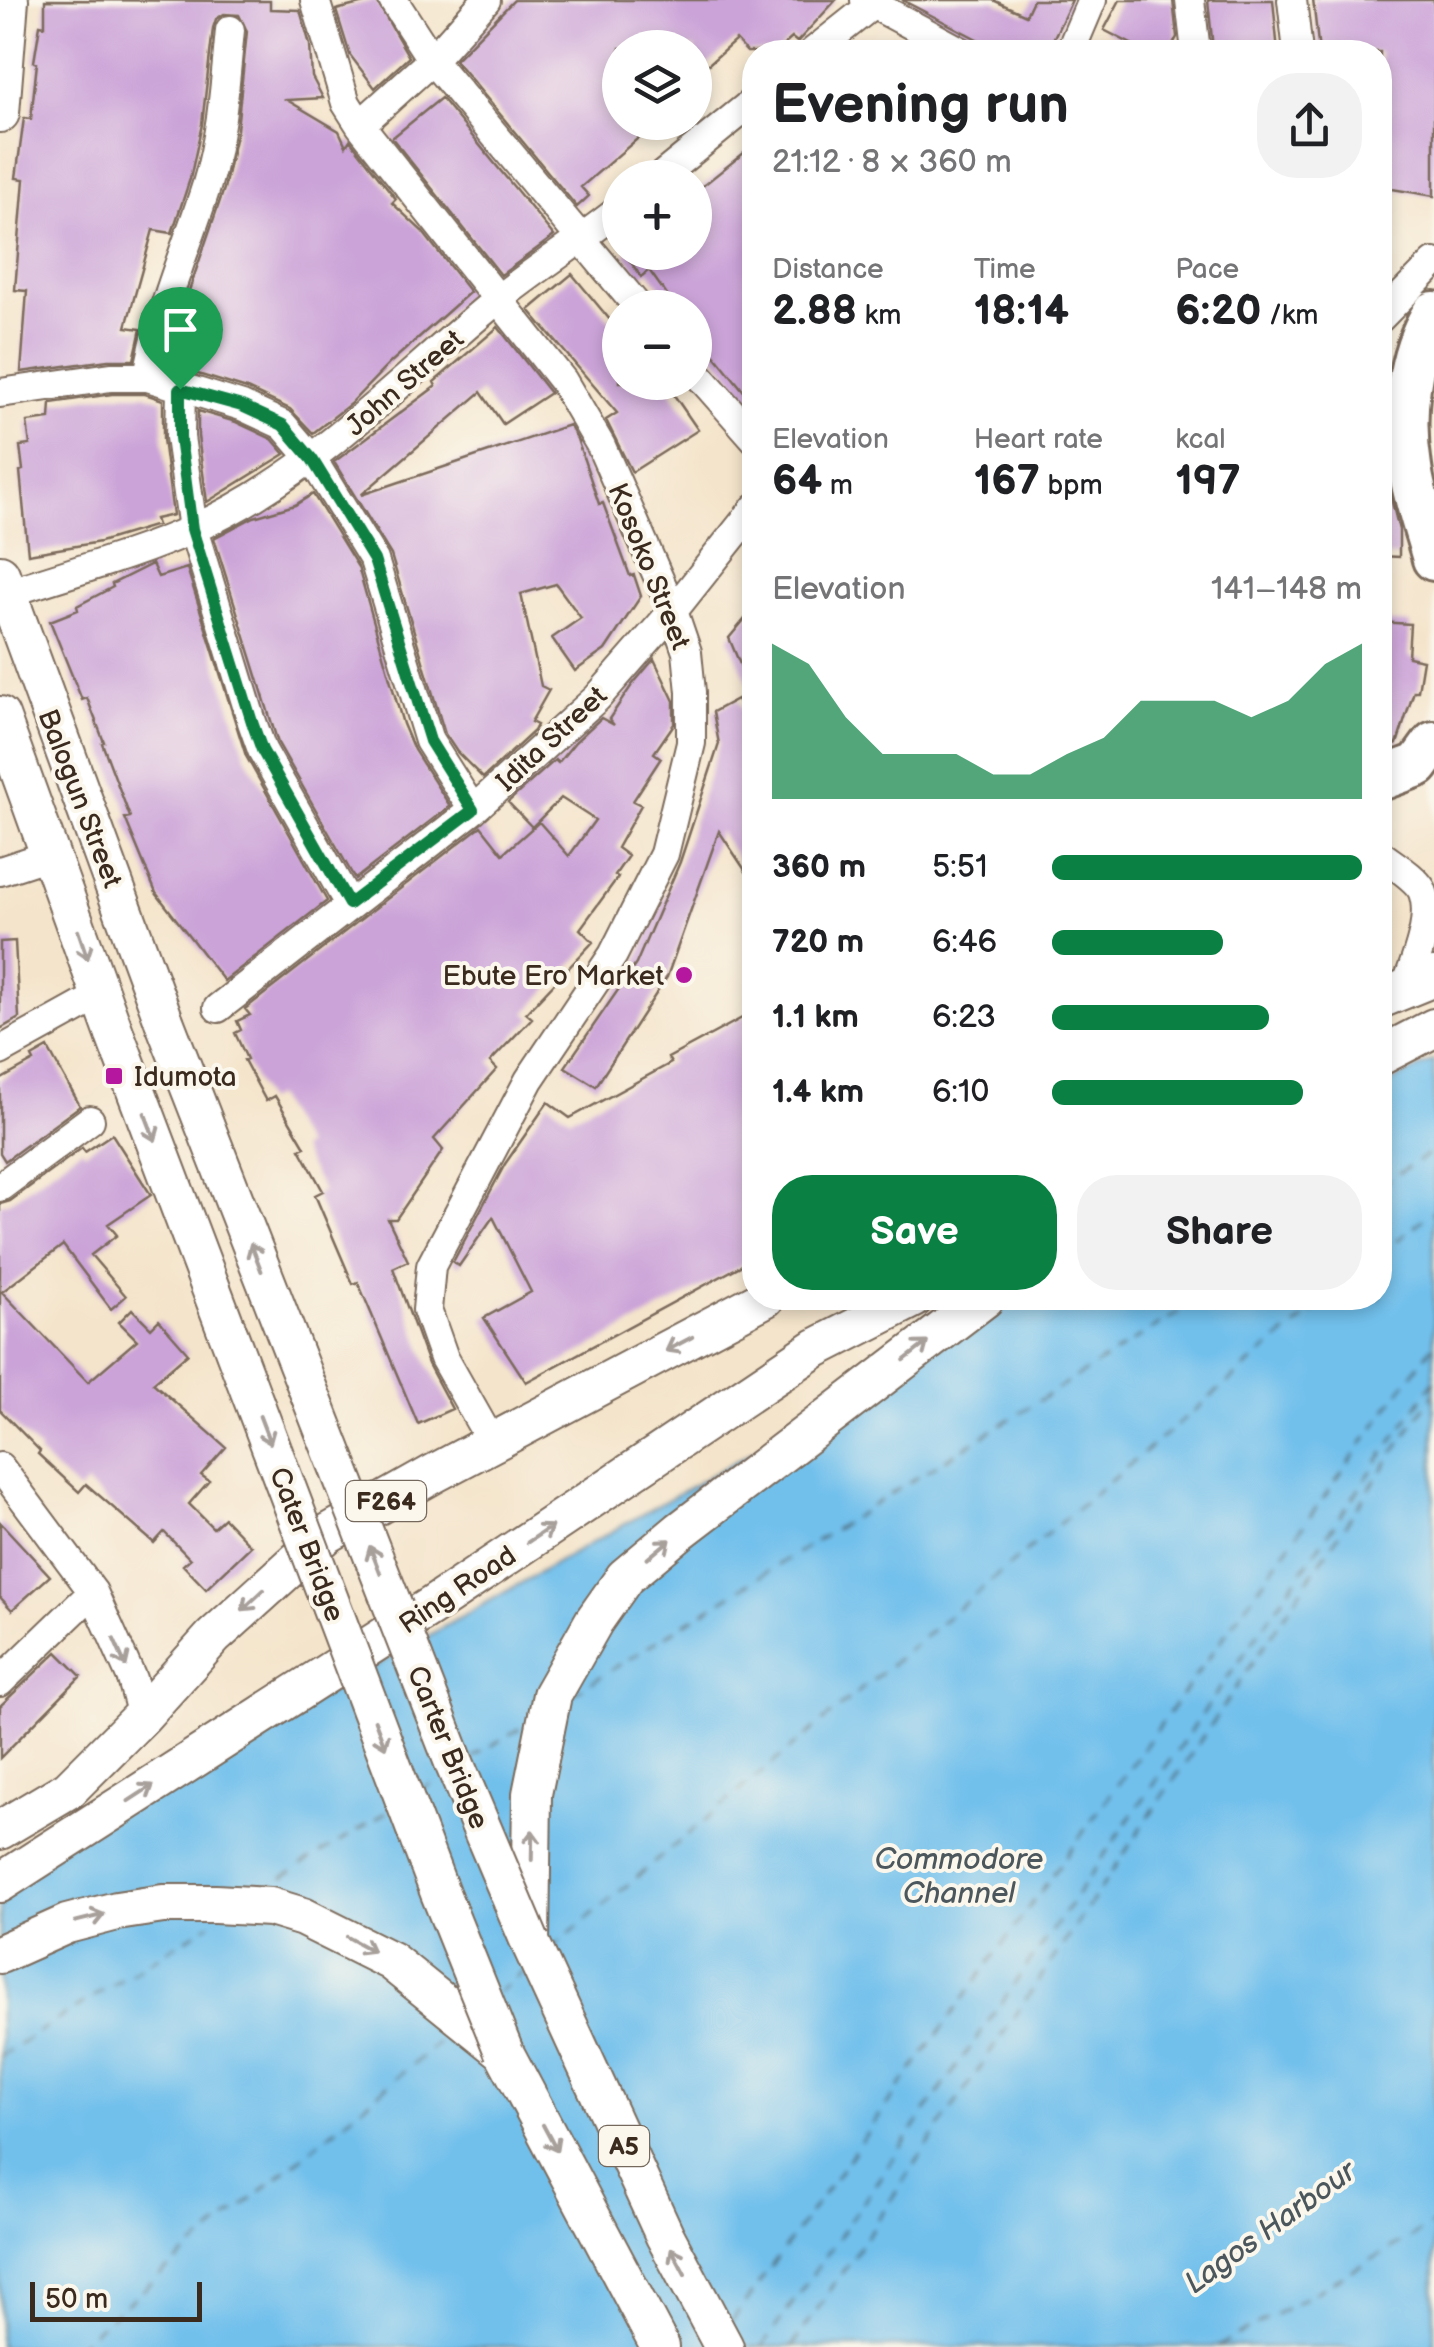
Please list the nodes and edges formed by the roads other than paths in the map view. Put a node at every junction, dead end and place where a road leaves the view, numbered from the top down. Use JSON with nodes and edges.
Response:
{"nodes":[{"id":1,"x":9,"y":0,"type":"edge"},
{"id":2,"x":315,"y":0,"type":"edge"},
{"id":3,"x":393,"y":0,"type":"edge"},
{"id":4,"x":486,"y":0,"type":"edge"},
{"id":5,"x":1092,"y":0,"type":"edge"},
{"id":6,"x":1190,"y":0,"type":"edge"},
{"id":7,"x":1292,"y":0,"type":"edge"},
{"id":8,"x":868,"y":3,"type":"edge"},
{"id":9,"x":230,"y":30,"type":"dead end"},
{"id":10,"x":826,"y":40,"type":"edge"},
{"id":11,"x":939,"y":40,"type":"edge"},
{"id":12,"x":1075,"y":40,"type":"edge"},
{"id":13,"x":1195,"y":40,"type":"edge"},
{"id":14,"x":1297,"y":40,"type":"edge"},
{"id":15,"x":432,"y":60,"type":"junction"},
{"id":16,"x":742,"y":111,"type":"edge"},
{"id":17,"x":0,"y":113,"type":"edge"},
{"id":18,"x":360,"y":125,"type":"junction"},
{"id":19,"x":681,"y":160,"type":"edge"},
{"id":20,"x":602,"y":223,"type":"edge"},
{"id":21,"x":580,"y":241,"type":"junction"},
{"id":22,"x":1434,"y":263,"type":"edge"},
{"id":23,"x":623,"y":290,"type":"edge"},
{"id":24,"x":499,"y":299,"type":"junction"},
{"id":25,"x":1392,"y":306,"type":"edge"},
{"id":26,"x":1434,"y":313,"type":"edge"},
{"id":27,"x":148,"y":376,"type":"junction"},
{"id":28,"x":180,"y":389,"type":"junction"},
{"id":29,"x":712,"y":390,"type":"edge"},
{"id":30,"x":0,"y":393,"type":"edge"},
{"id":31,"x":742,"y":424,"type":"edge"},
{"id":32,"x":312,"y":459,"type":"junction"},
{"id":33,"x":192,"y":529,"type":"junction"},
{"id":34,"x":742,"y":533,"type":"edge"},
{"id":35,"x":1434,"y":559,"type":"edge"},
{"id":36,"x":2,"y":584,"type":"edge"},
{"id":37,"x":673,"y":611,"type":"junction"},
{"id":38,"x":0,"y":716,"type":"edge"},
{"id":39,"x":1434,"y":744,"type":"edge"},
{"id":40,"x":1392,"y":775,"type":"edge"},
{"id":41,"x":473,"y":810,"type":"junction"},
{"id":42,"x":52,"y":854,"type":"junction"},
{"id":43,"x":1392,"y":864,"type":"edge"},
{"id":44,"x":0,"y":871,"type":"edge"},
{"id":45,"x":349,"y":904,"type":"junction"},
{"id":46,"x":1406,"y":988,"type":"edge"},
{"id":47,"x":101,"y":994,"type":"junction"},
{"id":48,"x":218,"y":1008,"type":"dead end"},
{"id":49,"x":164,"y":1021,"type":"joint"},
{"id":50,"x":1434,"y":1028,"type":"edge"},
{"id":51,"x":0,"y":1050,"type":"edge"},
{"id":52,"x":1392,"y":1050,"type":"edge"},
{"id":53,"x":90,"y":1120,"type":"dead end"},
{"id":54,"x":0,"y":1187,"type":"edge"},
{"id":55,"x":742,"y":1310,"type":"edge"},
{"id":56,"x":890,"y":1310,"type":"edge"},
{"id":57,"x":970,"y":1310,"type":"edge"},
{"id":58,"x":492,"y":1442,"type":"junction"},
{"id":59,"x":0,"y":1467,"type":"edge"},
{"id":60,"x":93,"y":1592,"type":"junction"},
{"id":61,"x":0,"y":1682,"type":"edge"},
{"id":62,"x":142,"y":1716,"type":"junction"},
{"id":63,"x":0,"y":1830,"type":"edge"},
{"id":64,"x":0,"y":1882,"type":"edge"},
{"id":65,"x":530,"y":1942,"type":"junction"},
{"id":66,"x":0,"y":1954,"type":"edge"},
{"id":67,"x":504,"y":2052,"type":"junction"},
{"id":68,"x":660,"y":2347,"type":"edge"},
{"id":69,"x":724,"y":2347,"type":"edge"}],
"edges":[{"from":1,"to":17,"type":"main road"},
{"from":2,"to":18,"type":"street","name":"Kosoko Street"},
{"from":3,"to":15,"type":"street"},
{"from":4,"to":15,"type":"street"},
{"from":5,"to":12,"type":"street"},
{"from":6,"to":13,"type":"street"},
{"from":7,"to":14,"type":"street"},
{"from":8,"to":10,"type":"street"},
{"from":8,"to":11,"type":"street"},
{"from":9,"to":27,"type":"street"},
{"from":15,"to":18,"type":"street"},
{"from":15,"to":21,"type":"street"},
{"from":16,"to":19,"type":"street"},
{"from":18,"to":24,"type":"street","name":"Kosoko Street"},
{"from":20,"to":21,"type":"street","name":"John Street"},
{"from":21,"to":23,"type":"street"},
{"from":21,"to":24,"type":"street","name":"John Street"},
{"from":22,"to":25,"type":"street"},
{"from":24,"to":32,"type":"street","name":"John Street"},
{"from":24,"to":37,"type":"street","name":"Kosoko Street"},
{"from":26,"to":35,"type":"highway"},
{"from":27,"to":28,"type":"street"},
{"from":27,"to":30,"type":"street"},
{"from":28,"to":32,"type":"street"},
{"from":28,"to":33,"type":"street"},
{"from":29,"to":31,"type":"street"},
{"from":32,"to":33,"type":"street","name":"John Street"},
{"from":32,"to":41,"type":"street"},
{"from":33,"to":36,"type":"street","name":"John Street"},
{"from":33,"to":45,"type":"street"},
{"from":34,"to":37,"type":"street","name":"Idita Street"},
{"from":36,"to":49,"type":"main road","name":"Balogun Street","number":"A5"},
{"from":37,"to":41,"type":"street","name":"Idita Street"},
{"from":37,"to":58,"type":"street","name":"Kosoko Street"},
{"from":38,"to":42,"type":"main road","number":"A5"},
{"from":39,"to":40,"type":"highway"},
{"from":41,"to":45,"type":"street","name":"Idita Street"},
{"from":42,"to":44,"type":"street"},
{"from":42,"to":47,"type":"main road","number":"A5","one_way":true},
{"from":43,"to":46,"type":"street"},
{"from":45,"to":48,"type":"street","name":"Idita Street"},
{"from":47,"to":51,"type":"street"},
{"from":47,"to":67,"type":"main road","name":"Cater Bridge","number":"A5","one_way":true,"bridge":true},
{"from":65,"to":49,"type":"main road","name":"Carter Bridge","number":"A5","one_way":true,"bridge":true},
{"from":50,"to":52,"type":"main road"},
{"from":53,"to":54,"type":"street"},
{"from":55,"to":58,"type":"main road","number":"F264","one_way":true},
{"from":64,"to":56,"type":"main road","name":"Ring Road","one_way":true},
{"from":65,"to":57,"type":"main road","one_way":true},
{"from":58,"to":62,"type":"main road","number":"F264","one_way":true},
{"from":59,"to":60,"type":"street"},
{"from":60,"to":61,"type":"street"},
{"from":60,"to":62,"type":"street","one_way":true},
{"from":62,"to":63,"type":"main road","number":"F264"},
{"from":69,"to":65,"type":"main road","name":"Carter Bridge","number":"A5","one_way":true},
{"from":66,"to":67,"type":"main road","one_way":true},
{"from":67,"to":68,"type":"main road","number":"A5","one_way":true}]}
